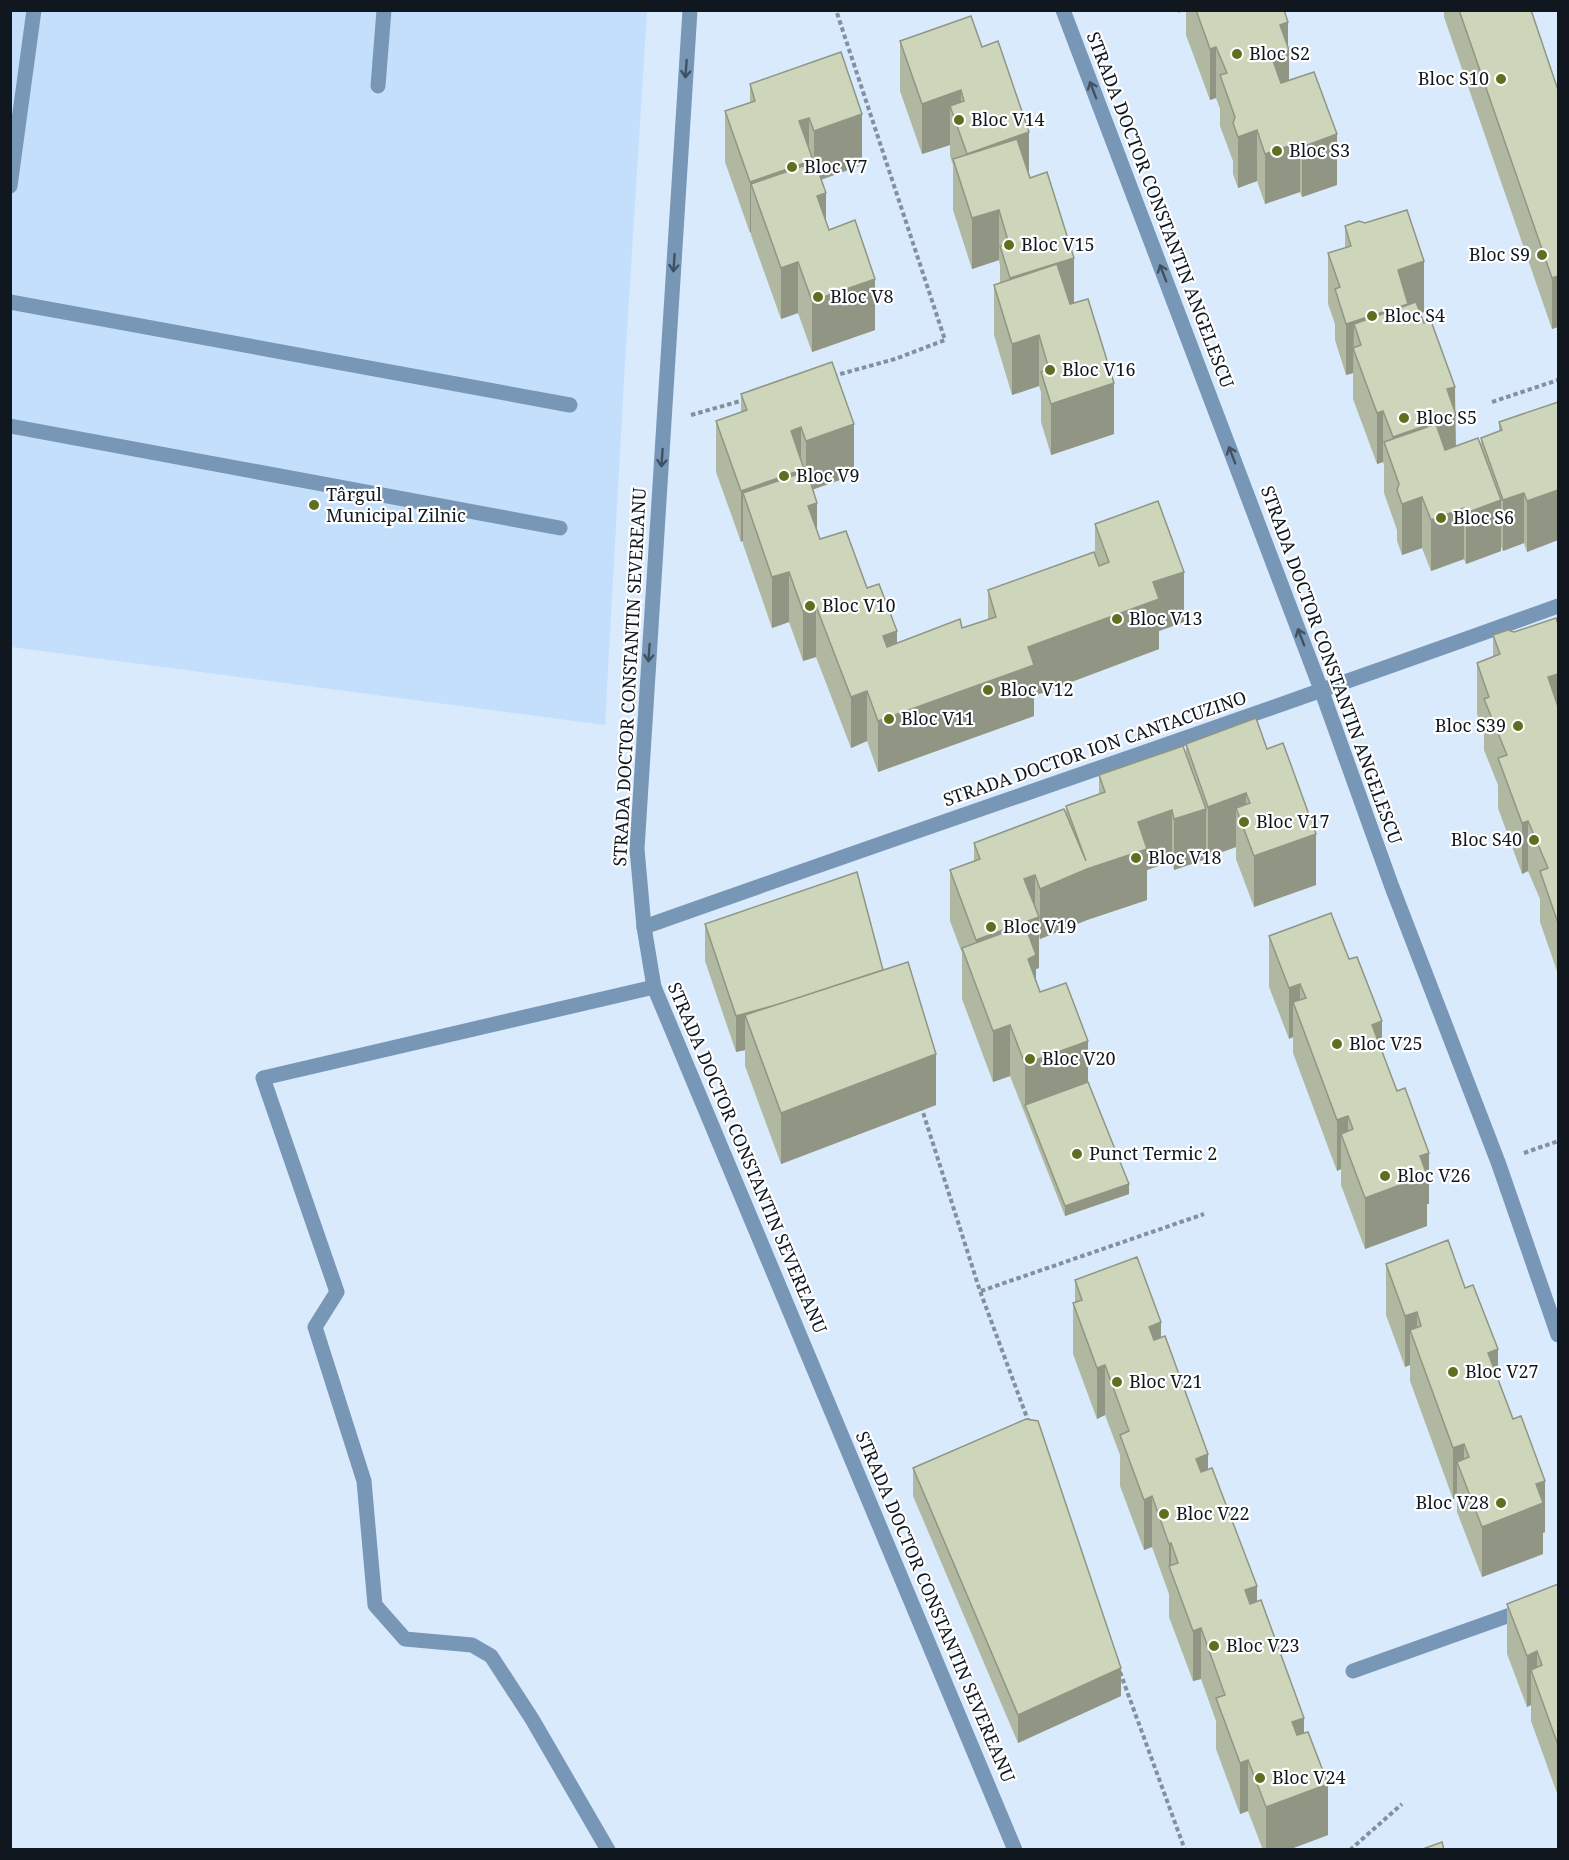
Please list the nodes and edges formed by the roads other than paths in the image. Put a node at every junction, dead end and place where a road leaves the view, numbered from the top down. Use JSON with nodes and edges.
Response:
{"nodes":[{"id":1,"x":34,"y":10,"type":"edge"},
{"id":2,"x":384,"y":10,"type":"edge"},
{"id":3,"x":690,"y":10,"type":"edge"},
{"id":4,"x":1063,"y":10,"type":"edge"},
{"id":5,"x":378,"y":86,"type":"dead end"},
{"id":6,"x":10,"y":186,"type":"edge"},
{"id":7,"x":10,"y":302,"type":"edge"},
{"id":8,"x":570,"y":405,"type":"dead end"},
{"id":9,"x":10,"y":426,"type":"edge"},
{"id":10,"x":560,"y":528,"type":"dead end"},
{"id":11,"x":1558,"y":606,"type":"edge"},
{"id":12,"x":1322,"y":692,"type":"junction"},
{"id":13,"x":644,"y":927,"type":"junction"},
{"id":14,"x":654,"y":987,"type":"junction"},
{"id":15,"x":1558,"y":1335,"type":"edge"},
{"id":16,"x":1558,"y":1598,"type":"edge"},
{"id":17,"x":1353,"y":1671,"type":"dead end"},
{"id":18,"x":608,"y":1850,"type":"edge"},
{"id":19,"x":1016,"y":1850,"type":"edge"}],
"edges":[{"from":1,"to":6,"type":"street"},
{"from":2,"to":5,"type":"street"},
{"from":3,"to":13,"type":"street","name":"STRADA DOCTOR CONSTANTIN SEVEREANU","one_way":true},
{"from":12,"to":4,"type":"street","name":"STRADA DOCTOR CONSTANTIN ANGELESCU","one_way":true},
{"from":7,"to":8,"type":"street"},
{"from":9,"to":10,"type":"street"},
{"from":11,"to":12,"type":"street","name":"STRADA DOCTOR ION CANTACUZINO"},
{"from":12,"to":13,"type":"street","name":"STRADA DOCTOR ION CANTACUZINO"},
{"from":12,"to":15,"type":"street","name":"STRADA DOCTOR CONSTANTIN ANGELESCU"},
{"from":13,"to":14,"type":"street","name":"STRADA DOCTOR CONSTANTIN SEVEREANU"},
{"from":14,"to":18,"type":"street"},
{"from":14,"to":19,"type":"street","name":"STRADA DOCTOR CONSTANTIN SEVEREANU"},
{"from":16,"to":17,"type":"street"}]}
